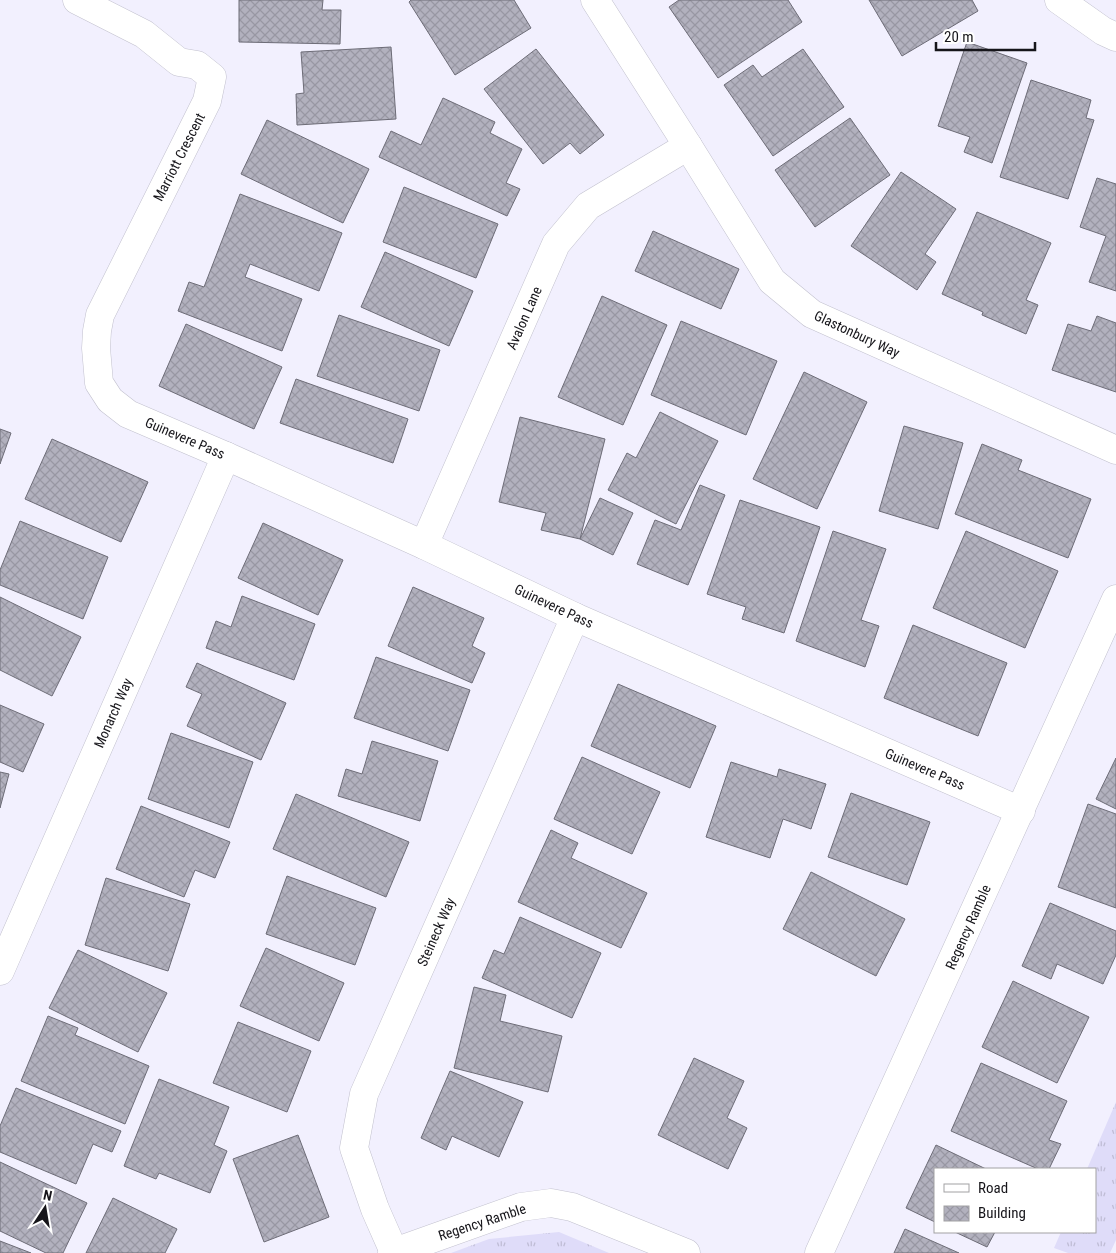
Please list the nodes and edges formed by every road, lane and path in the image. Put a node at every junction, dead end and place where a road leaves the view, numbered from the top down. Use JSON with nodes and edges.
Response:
{"nodes":[{"id":1,"x":77,"y":0,"type":"edge"},
{"id":2,"x":595,"y":0,"type":"edge"},
{"id":3,"x":1059,"y":0,"type":"edge"},
{"id":4,"x":1116,"y":37,"type":"edge"},
{"id":5,"x":688,"y":146,"type":"junction"},
{"id":6,"x":99,"y":383,"type":"joint"},
{"id":7,"x":1116,"y":450,"type":"edge"},
{"id":8,"x":226,"y":456,"type":"junction"},
{"id":9,"x":424,"y":544,"type":"junction"},
{"id":10,"x":1116,"y":599,"type":"edge"},
{"id":11,"x":574,"y":617,"type":"junction"},
{"id":12,"x":1021,"y":811,"type":"junction"},
{"id":13,"x":0,"y":971,"type":"edge"},
{"id":14,"x":393,"y":1252,"type":"edge"},
{"id":15,"x":686,"y":1253,"type":"edge"},
{"id":16,"x":819,"y":1253,"type":"edge"}],
"edges":[{"from":1,"to":6,"type":"street","name":"Marriott Crescent"},
{"from":2,"to":5,"type":"street","name":"Glastonbury Way"},
{"from":3,"to":4,"type":"street"},
{"from":5,"to":7,"type":"street","name":"Glastonbury Way"},
{"from":5,"to":9,"type":"street","name":"Avalon Lane"},
{"from":6,"to":8,"type":"street","name":"Guinevere Pass"},
{"from":8,"to":9,"type":"street","name":"Guinevere Pass"},
{"from":8,"to":13,"type":"street","name":"Monarch Way"},
{"from":9,"to":11,"type":"street","name":"Guinevere Pass"},
{"from":10,"to":12,"type":"street","name":"Regency Ramble"},
{"from":11,"to":12,"type":"street","name":"Guinevere Pass"},
{"from":11,"to":14,"type":"street","name":"Steineck Way"},
{"from":12,"to":16,"type":"street","name":"Regency Ramble"},
{"from":14,"to":15,"type":"street","name":"Regency Ramble"}]}
